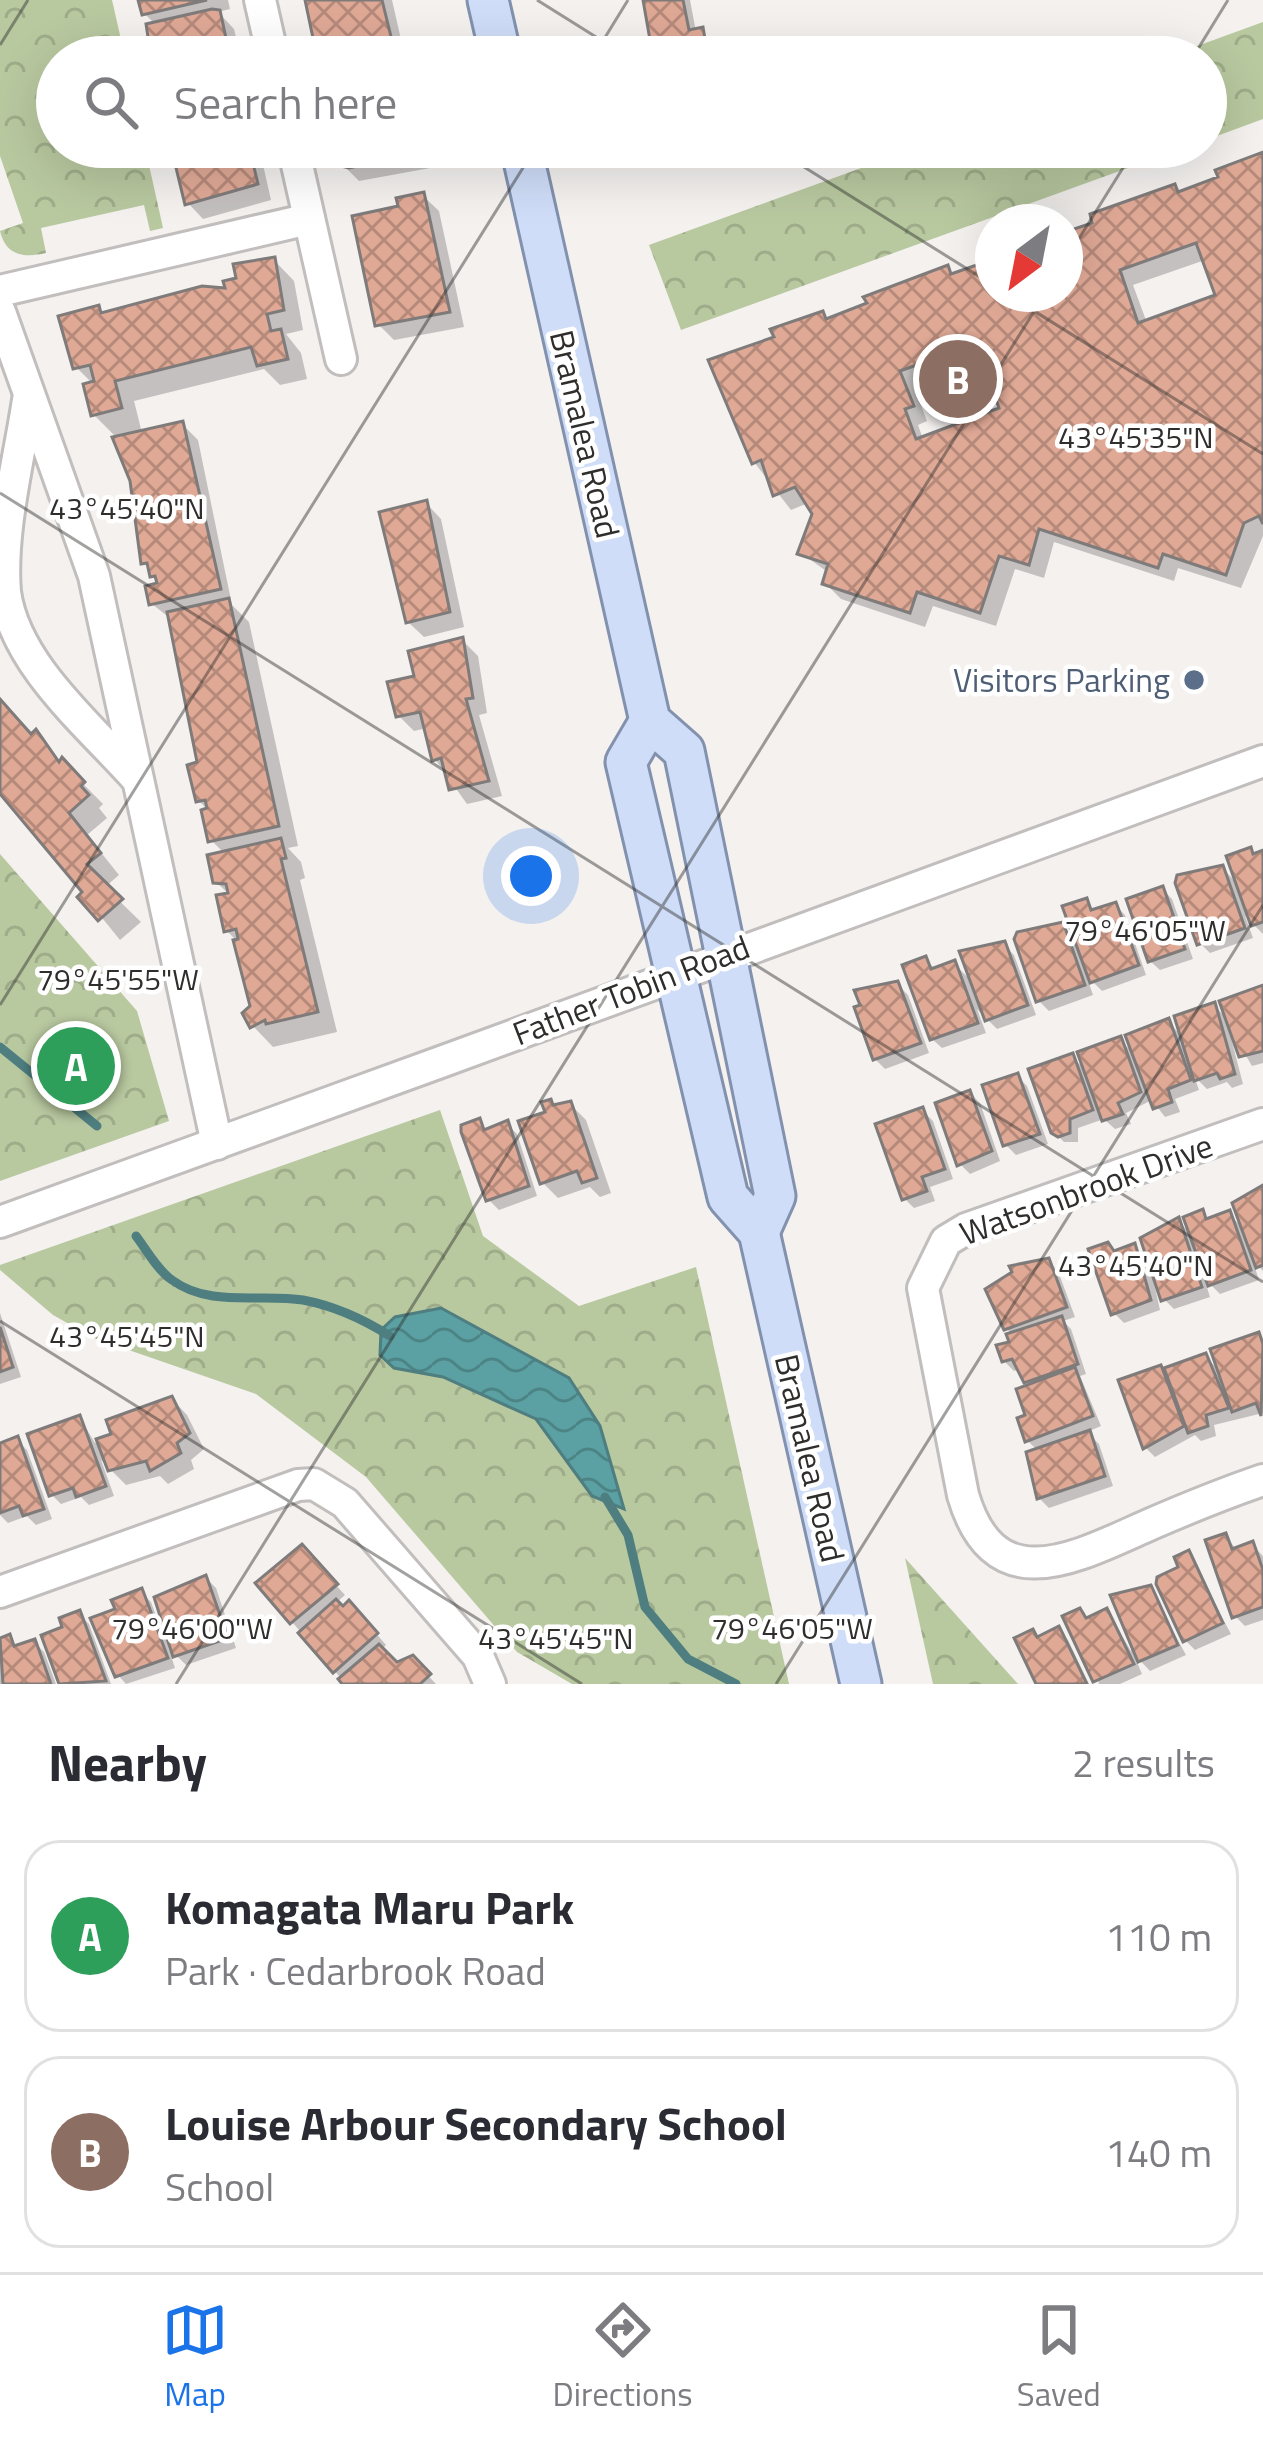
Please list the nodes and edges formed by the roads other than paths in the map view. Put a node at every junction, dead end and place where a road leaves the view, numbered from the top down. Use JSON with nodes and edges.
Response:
{"nodes":[{"id":1,"x":260,"y":0,"type":"edge"},
{"id":2,"x":488,"y":0,"type":"edge"},
{"id":3,"x":268,"y":36,"type":"edge"},
{"id":4,"x":496,"y":36,"type":"edge"},
{"id":5,"x":298,"y":168,"type":"edge"},
{"id":6,"x":526,"y":168,"type":"edge"},
{"id":7,"x":309,"y":219,"type":"junction"},
{"id":8,"x":0,"y":291,"type":"edge"},
{"id":9,"x":0,"y":312,"type":"edge"},
{"id":10,"x":341,"y":359,"type":"dead end"},
{"id":11,"x":29,"y":394,"type":"junction"},
{"id":12,"x":650,"y":721,"type":"junction"},
{"id":13,"x":1263,"y":761,"type":"edge"},
{"id":14,"x":141,"y":784,"type":"junction"},
{"id":15,"x":726,"y":954,"type":"junction"},
{"id":16,"x":675,"y":974,"type":"junction"},
{"id":17,"x":1263,"y":1124,"type":"edge"},
{"id":18,"x":217,"y":1144,"type":"junction"},
{"id":19,"x":0,"y":1222,"type":"edge"},
{"id":20,"x":760,"y":1232,"type":"junction"},
{"id":21,"x":1263,"y":1480,"type":"edge"},
{"id":22,"x":0,"y":1592,"type":"edge"},
{"id":23,"x":490,"y":1684,"type":"edge"},
{"id":24,"x":861,"y":1684,"type":"edge"}],
"edges":[{"from":1,"to":3,"type":"street"},
{"from":2,"to":4,"type":"main road"},
{"from":5,"to":7,"type":"street"},
{"from":6,"to":12,"type":"main road","name":"Bramalea Road"},
{"from":7,"to":8,"type":"street"},
{"from":7,"to":10,"type":"street"},
{"from":9,"to":11,"type":"street"},
{"from":11,"to":14,"type":"street"},
{"from":11,"to":14,"type":"street"},
{"from":12,"to":15,"type":"main road","name":"Bramalea Road"},
{"from":12,"to":16,"type":"main road","name":"Bramalea Road"},
{"from":13,"to":15,"type":"street","name":"Father Tobin Road"},
{"from":14,"to":18,"type":"street"},
{"from":15,"to":16,"type":"street","name":"Father Tobin Road"},
{"from":15,"to":20,"type":"main road","name":"Bramalea Road"},
{"from":16,"to":18,"type":"street","name":"Father Tobin Road"},
{"from":16,"to":20,"type":"main road","name":"Bramalea Road"},
{"from":17,"to":21,"type":"street","name":"Watsonbrook Drive"},
{"from":18,"to":19,"type":"street","name":"Father Tobin Road"},
{"from":20,"to":24,"type":"main road","name":"Bramalea Road"},
{"from":22,"to":23,"type":"street"}]}
